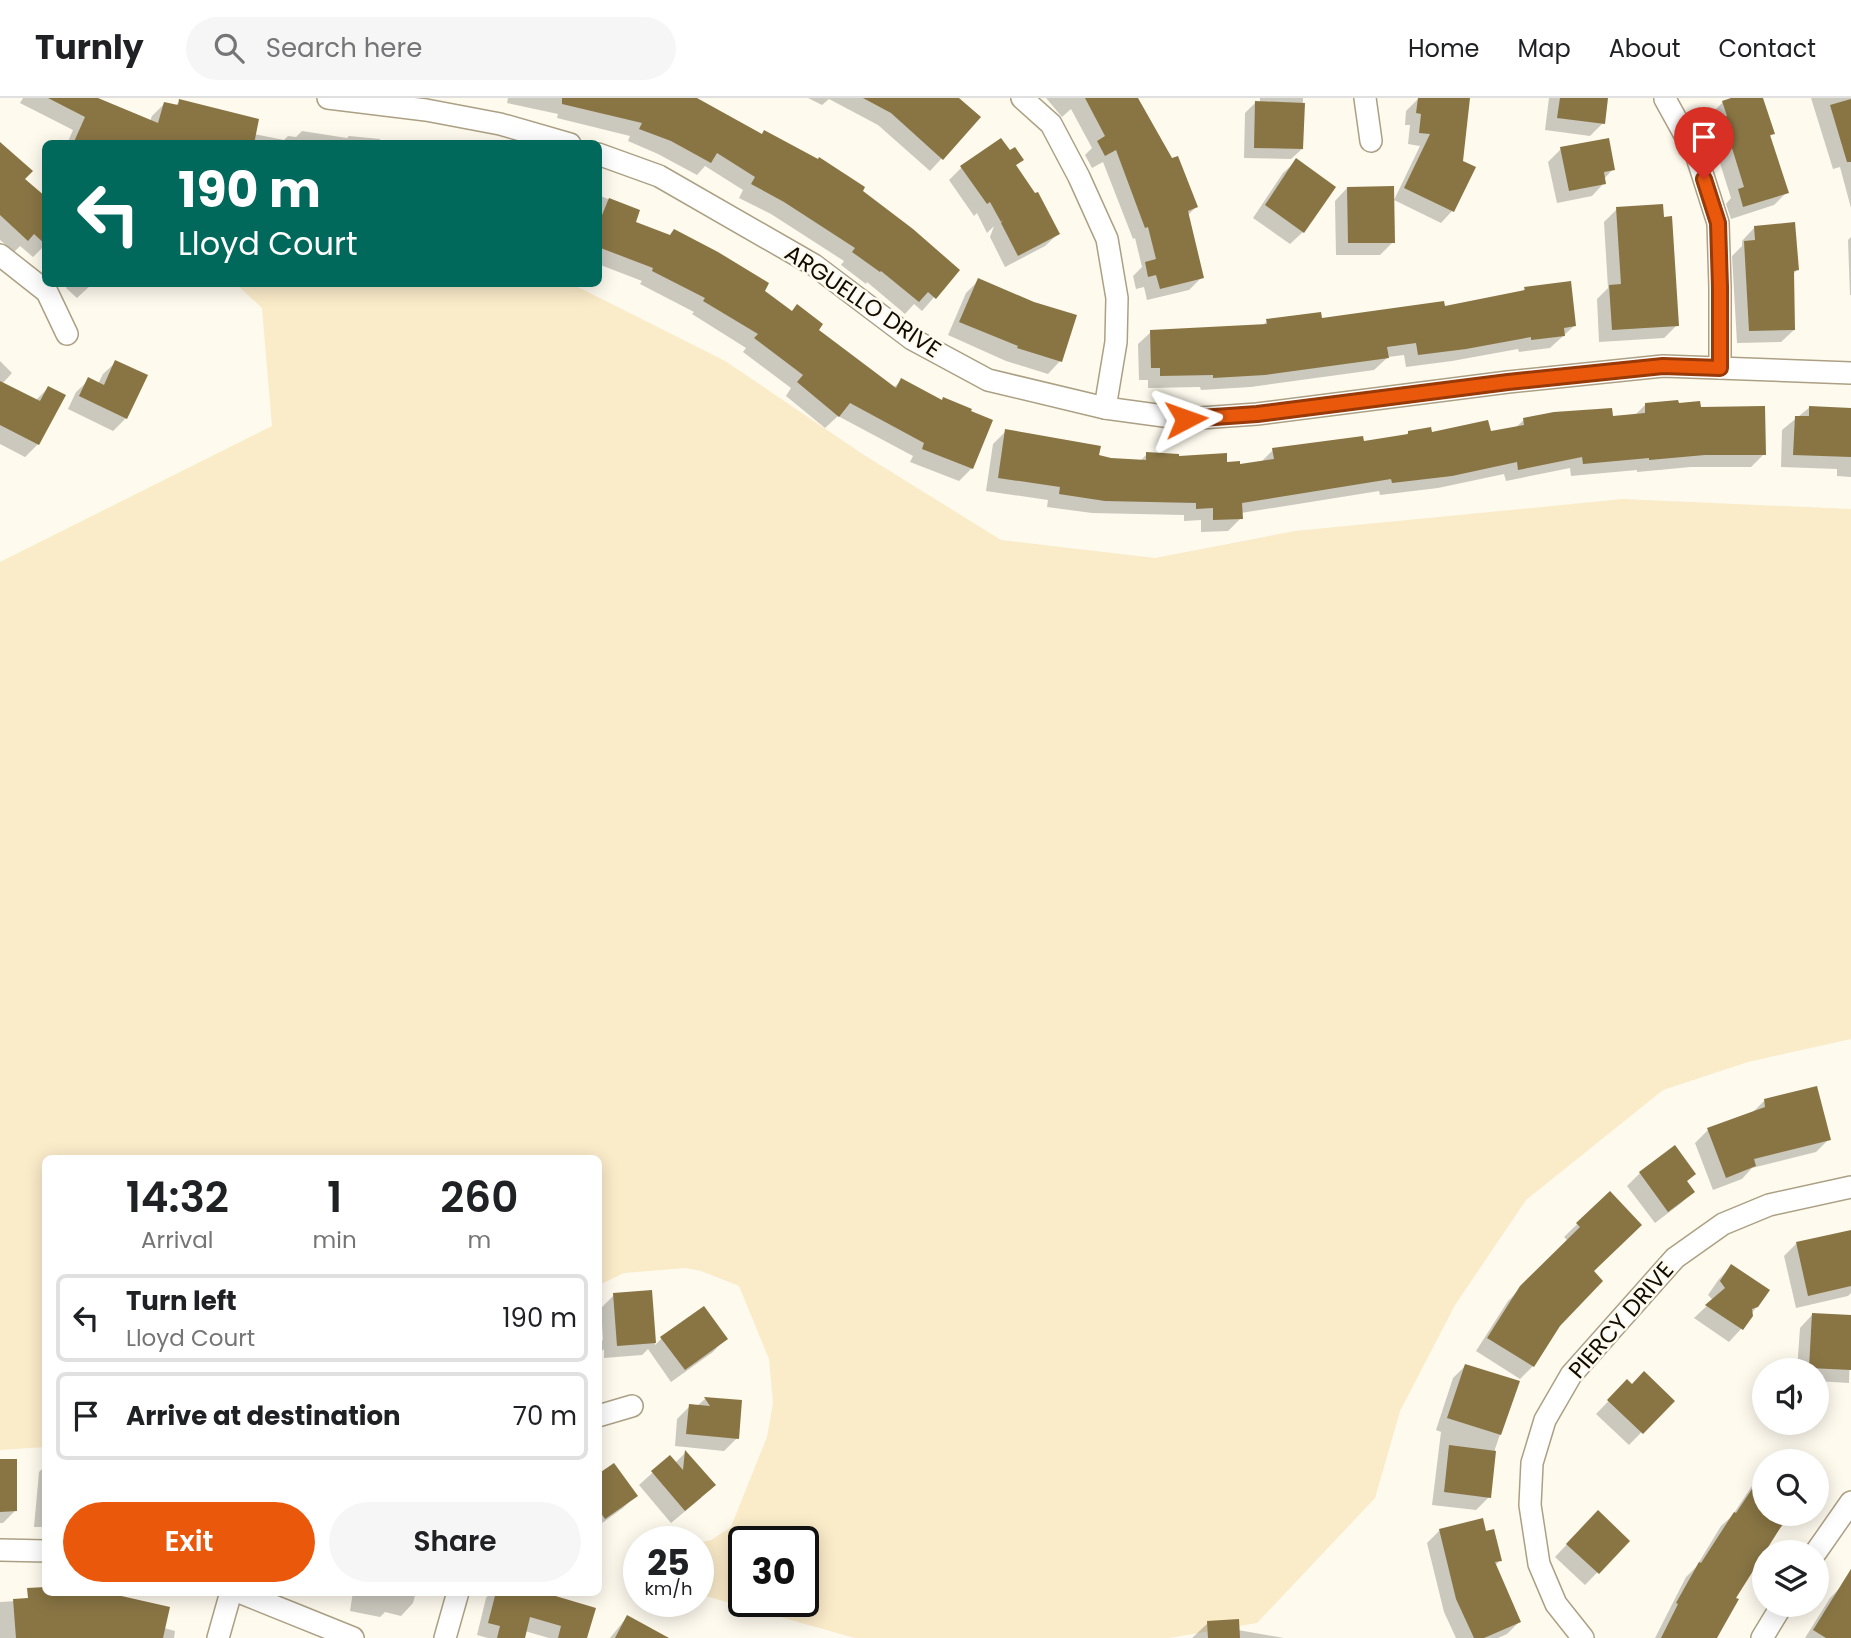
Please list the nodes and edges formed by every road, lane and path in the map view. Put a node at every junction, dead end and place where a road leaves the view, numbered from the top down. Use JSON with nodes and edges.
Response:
{"nodes":[{"id":1,"x":328,"y":98,"type":"edge"},
{"id":2,"x":1022,"y":98,"type":"edge"},
{"id":3,"x":1365,"y":98,"type":"edge"},
{"id":4,"x":1665,"y":99,"type":"edge"},
{"id":5,"x":556,"y":140,"type":"edge"},
{"id":6,"x":1371,"y":141,"type":"dead end"},
{"id":7,"x":602,"y":155,"type":"edge"},
{"id":8,"x":0,"y":255,"type":"edge"},
{"id":9,"x":67,"y":334,"type":"dead end"},
{"id":10,"x":1720,"y":368,"type":"junction"},
{"id":11,"x":1851,"y":373,"type":"edge"},
{"id":12,"x":1105,"y":408,"type":"junction"},
{"id":13,"x":1851,"y":1187,"type":"edge"},
{"id":14,"x":632,"y":1406,"type":"dead end"},
{"id":15,"x":602,"y":1415,"type":"edge"},
{"id":16,"x":1851,"y":1502,"type":"edge"},
{"id":17,"x":1824,"y":1540,"type":"edge"},
{"id":18,"x":0,"y":1550,"type":"edge"},
{"id":19,"x":42,"y":1551,"type":"edge"},
{"id":20,"x":230,"y":1596,"type":"edge"},
{"id":21,"x":249,"y":1596,"type":"edge"},
{"id":22,"x":457,"y":1596,"type":"edge"},
{"id":23,"x":1775,"y":1617,"type":"edge"},
{"id":24,"x":218,"y":1638,"type":"edge"},
{"id":25,"x":353,"y":1638,"type":"edge"},
{"id":26,"x":446,"y":1638,"type":"edge"},
{"id":27,"x":1583,"y":1638,"type":"edge"},
{"id":28,"x":1762,"y":1638,"type":"edge"}],
"edges":[{"from":1,"to":5,"type":"street"},
{"from":2,"to":12,"type":"street"},
{"from":3,"to":6,"type":"street"},
{"from":4,"to":10,"type":"street"},
{"from":7,"to":12,"type":"street","name":"ARGUELLO DRIVE"},
{"from":8,"to":9,"type":"street"},
{"from":10,"to":11,"type":"street","name":"ARGUELLO DRIVE"},
{"from":10,"to":12,"type":"street","name":"ARGUELLO DRIVE"},
{"from":13,"to":27,"type":"street","name":"PIERCY DRIVE"},
{"from":14,"to":15,"type":"street"},
{"from":16,"to":17,"type":"street"},
{"from":18,"to":19,"type":"street"},
{"from":20,"to":24,"type":"street"},
{"from":21,"to":25,"type":"street"},
{"from":22,"to":26,"type":"street"},
{"from":23,"to":28,"type":"street"}]}
